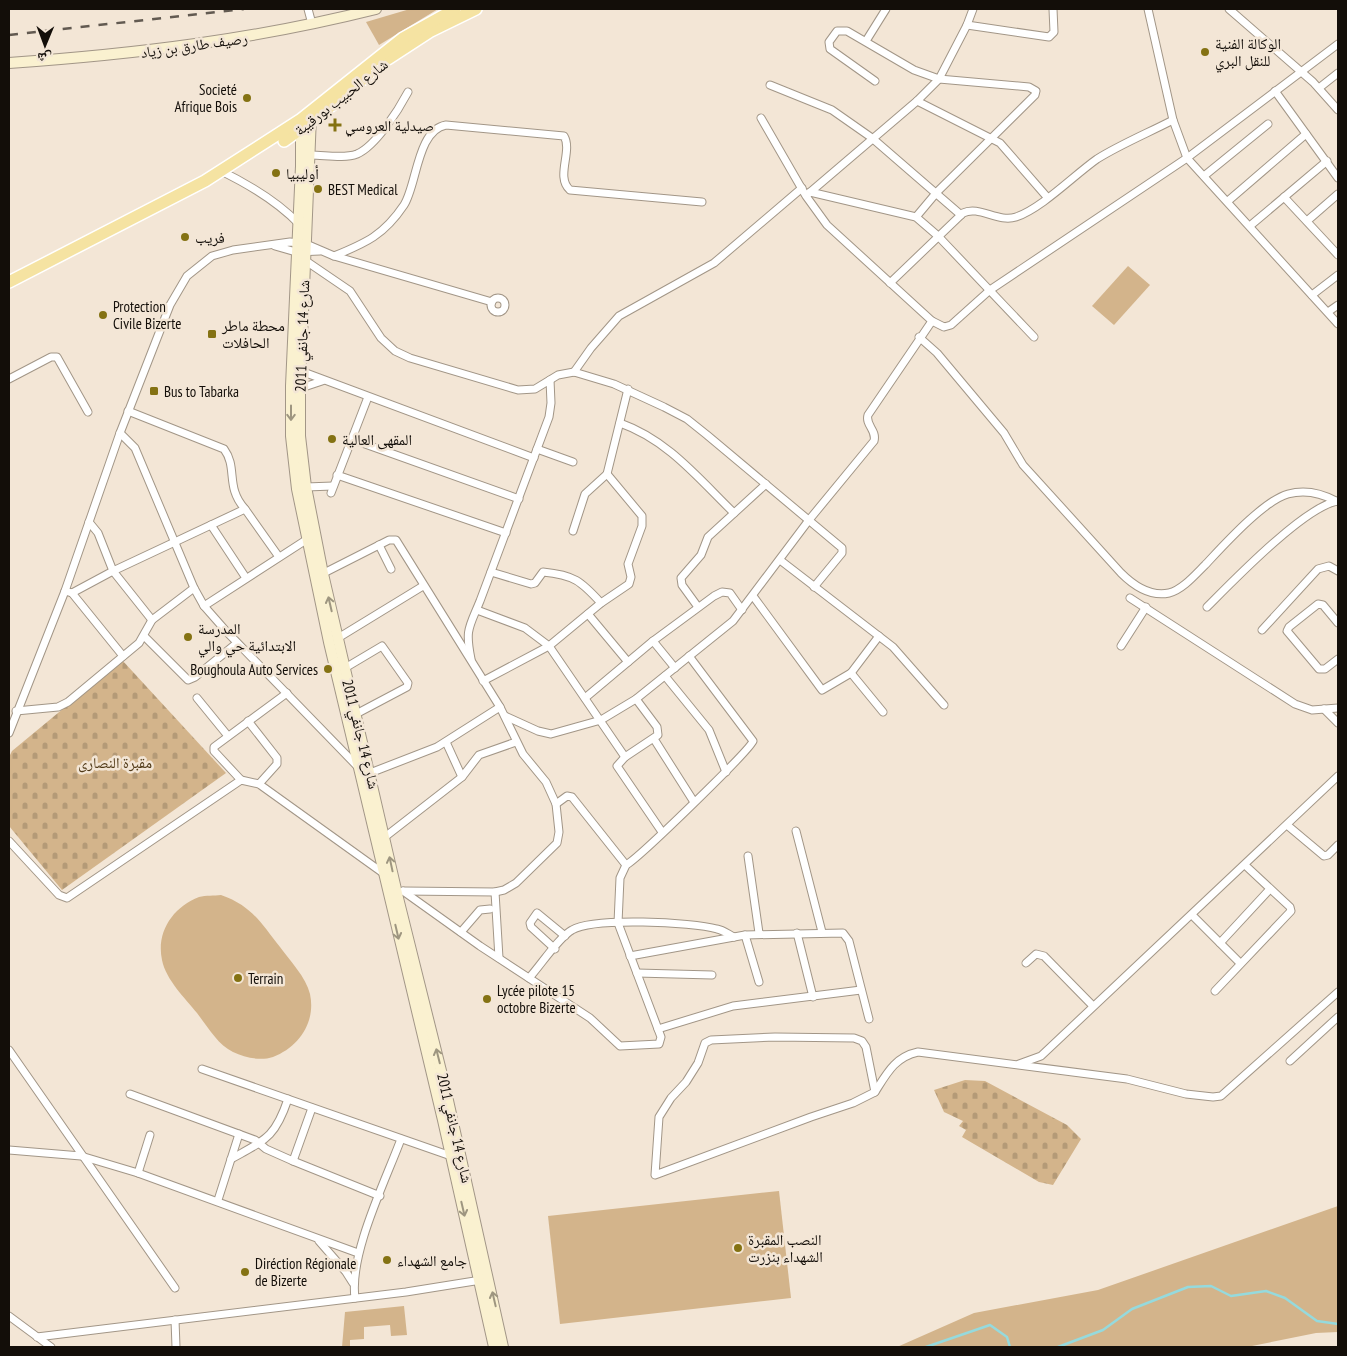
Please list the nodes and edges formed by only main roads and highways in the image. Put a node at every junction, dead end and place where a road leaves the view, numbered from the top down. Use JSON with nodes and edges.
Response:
{"nodes":[{"id":1,"x":376,"y":9,"type":"edge"},
{"id":2,"x":454,"y":9,"type":"edge"},
{"id":3,"x":476,"y":9,"type":"edge"},
{"id":4,"x":9,"y":63,"type":"edge"},
{"id":5,"x":306,"y":120,"type":"junction"},
{"id":6,"x":302,"y":251,"type":"junction"},
{"id":7,"x":9,"y":282,"type":"edge"},
{"id":8,"x":295,"y":387,"type":"junction"},
{"id":9,"x":319,"y":575,"type":"junction"},
{"id":10,"x":381,"y":840,"type":"junction"},
{"id":11,"x":396,"y":891,"type":"junction"},
{"id":12,"x":484,"y":1280,"type":"junction"},
{"id":13,"x":494,"y":1347,"type":"edge"},
{"id":14,"x":503,"y":1347,"type":"edge"}],
"edges":[{"from":1,"to":4,"type":"main road","name":"رصيف طارق بن زياد"},
{"from":2,"to":5,"type":"main road","name":"شارع الحبيب بورقيبة"},
{"from":3,"to":5,"type":"main road","name":"شارع الحبيب بورقيبة"},
{"from":5,"to":6,"type":"main road","name":"شارع 14 جانفي 2011"},
{"from":5,"to":6,"type":"main road","name":"شارع 14 جانفي 2011"},
{"from":5,"to":7,"type":"main road","name":"شارع الحبيب بورقيبة"},
{"from":6,"to":8,"type":"main road","name":"شارع 14 جانفي 2011"},
{"from":8,"to":9,"type":"main road","name":"شارع 14 جانفي 2011"},
{"from":8,"to":9,"type":"main road","name":"شارع 14 جانفي 2011","one_way":true},
{"from":9,"to":10,"type":"main road","name":"شارع 14 جانفي 2011"},
{"from":10,"to":9,"type":"main road","name":"شارع 14 جانفي 2011","one_way":true},
{"from":11,"to":10,"type":"main road","name":"شارع 14 جانفي 2011","one_way":true},
{"from":10,"to":11,"type":"main road","name":"شارع 14 جانفي 2011"},
{"from":12,"to":11,"type":"main road","name":"شارع 14 جانفي 2011","one_way":true},
{"from":11,"to":12,"type":"main road","name":"شارع 14 جانفي 2011","one_way":true},
{"from":12,"to":13,"type":"main road","name":"شارع 14 جانفي 2011"},
{"from":14,"to":12,"type":"main road","name":"شارع 14 جانفي 2011","one_way":true}]}
